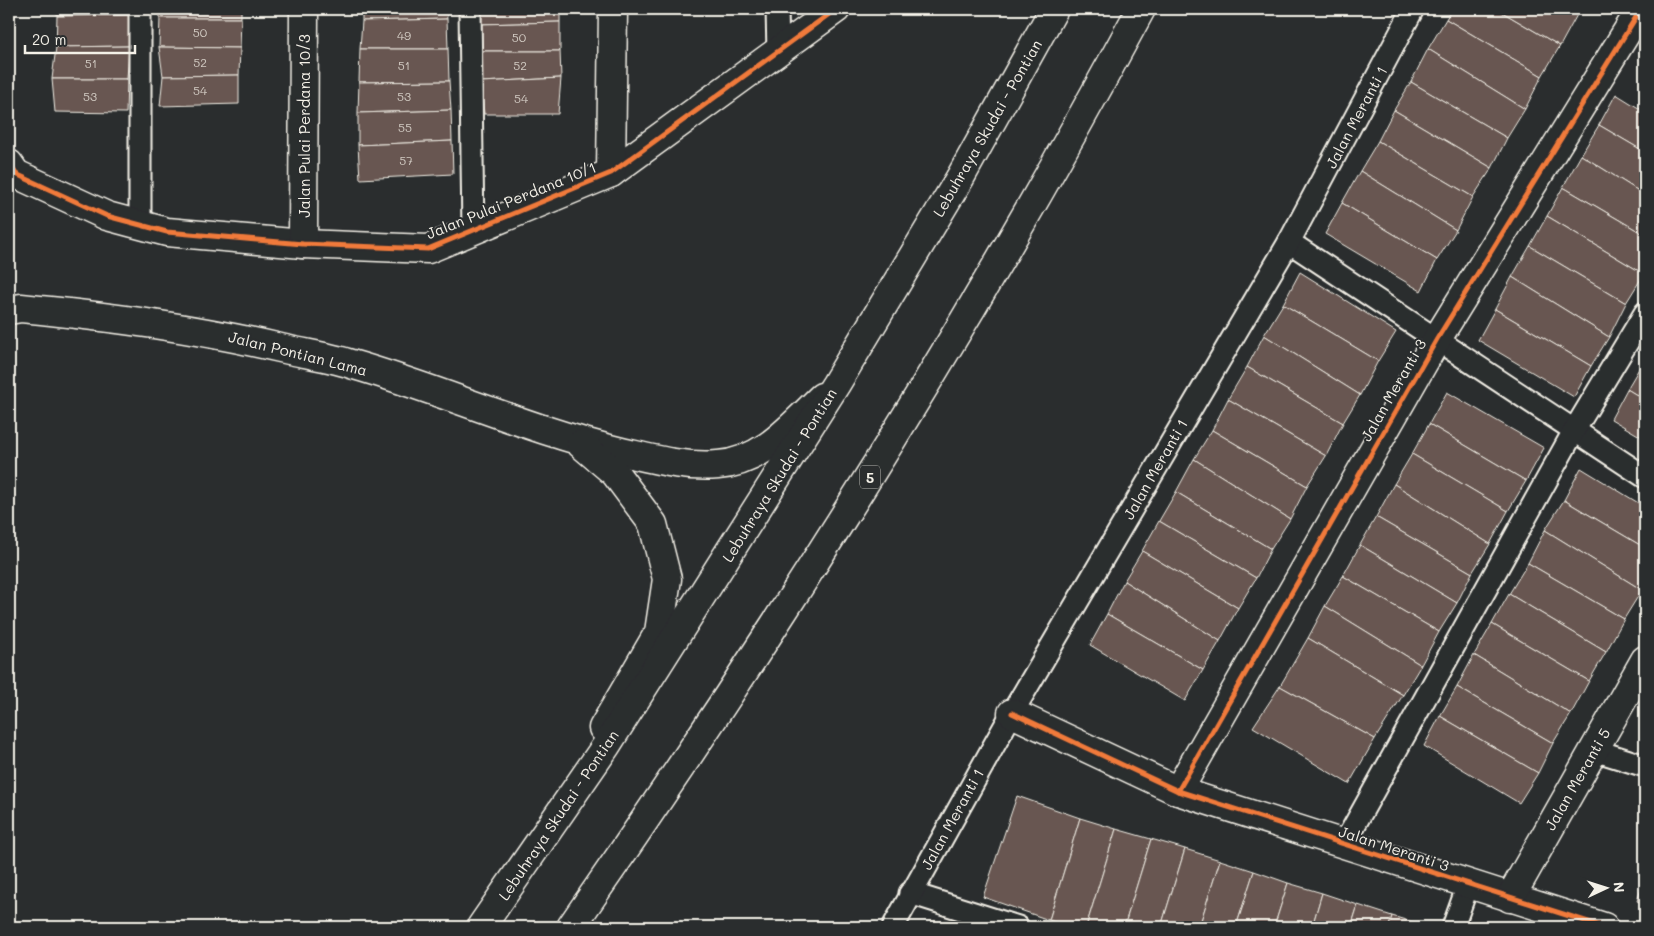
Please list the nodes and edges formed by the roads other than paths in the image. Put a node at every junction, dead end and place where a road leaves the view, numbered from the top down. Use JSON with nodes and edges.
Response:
{"nodes":[{"id":1,"x":140,"y":9,"type":"edge"},
{"id":2,"x":304,"y":9,"type":"edge"},
{"id":3,"x":470,"y":9,"type":"edge"},
{"id":4,"x":613,"y":9,"type":"edge"},
{"id":5,"x":777,"y":9,"type":"edge"},
{"id":6,"x":836,"y":9,"type":"edge"},
{"id":7,"x":1054,"y":9,"type":"edge"},
{"id":8,"x":1141,"y":9,"type":"edge"},
{"id":9,"x":1413,"y":9,"type":"edge"},
{"id":10,"x":1641,"y":9,"type":"edge"},
{"id":11,"x":778,"y":53,"type":"junction"},
{"id":12,"x":9,"y":164,"type":"edge"},
{"id":13,"x":611,"y":173,"type":"junction"},
{"id":14,"x":140,"y":225,"type":"junction"},
{"id":15,"x":473,"y":232,"type":"junction"},
{"id":16,"x":1289,"y":242,"type":"junction"},
{"id":17,"x":303,"y":244,"type":"junction"},
{"id":18,"x":13,"y":308,"type":"edge"},
{"id":19,"x":1645,"y":314,"type":"edge"},
{"id":20,"x":1437,"y":339,"type":"junction"},
{"id":21,"x":836,"y":384,"type":"junction"},
{"id":22,"x":1575,"y":429,"type":"junction"},
{"id":23,"x":578,"y":441,"type":"junction"},
{"id":24,"x":1645,"y":477,"type":"edge"},
{"id":25,"x":1645,"y":660,"type":"edge"},
{"id":26,"x":1012,"y":714,"type":"junction"},
{"id":27,"x":1594,"y":750,"type":"junction"},
{"id":28,"x":1645,"y":766,"type":"edge"},
{"id":29,"x":1178,"y":791,"type":"junction"},
{"id":30,"x":1344,"y":844,"type":"junction"},
{"id":31,"x":520,"y":872,"type":"junction"},
{"id":32,"x":1468,"y":885,"type":"junction"},
{"id":33,"x":910,"y":893,"type":"junction"},
{"id":34,"x":1510,"y":898,"type":"junction"},
{"id":35,"x":481,"y":927,"type":"edge"},
{"id":36,"x":571,"y":927,"type":"edge"},
{"id":37,"x":893,"y":927,"type":"edge"},
{"id":38,"x":1018,"y":927,"type":"edge"},
{"id":39,"x":1453,"y":927,"type":"edge"},
{"id":40,"x":1604,"y":927,"type":"edge"}],
"edges":[{"from":1,"to":14,"type":"lane"},
{"from":2,"to":17,"type":"main road","name":"Jalan Pulai Perdana 10/3"},
{"from":3,"to":15,"type":"lane"},
{"from":4,"to":13,"type":"main road"},
{"from":5,"to":11,"type":"lane"},
{"from":6,"to":11,"type":"main road","name":"Jalan Pulai Perdana 10/1"},
{"from":7,"to":21,"type":"main road","name":"Lebuhraya Skudai - Pontian"},
{"from":8,"to":36,"type":"main road","number":"5"},
{"from":9,"to":16,"type":"lane","name":"Jalan Meranti 1"},
{"from":10,"to":20,"type":"main road","name":"Jalan Meranti 3"},
{"from":11,"to":13,"type":"main road","name":"Jalan Pulai Perdana 10/1"},
{"from":12,"to":14,"type":"main road","name":"Jalan Pulai Perdana 10/1"},
{"from":13,"to":15,"type":"main road","name":"Jalan Pulai Perdana 10/1"},
{"from":14,"to":17,"type":"main road","name":"Jalan Pulai Perdana 10/1"},
{"from":15,"to":17,"type":"main road","name":"Jalan Pulai Perdana 10/1"},
{"from":16,"to":20,"type":"lane"},
{"from":16,"to":26,"type":"lane","name":"Jalan Meranti 1"},
{"from":18,"to":23,"type":"main road","name":"Jalan Pontian Lama"},
{"from":19,"to":22,"type":"lane"},
{"from":20,"to":22,"type":"lane"},
{"from":20,"to":29,"type":"main road","name":"Jalan Meranti 3"},
{"from":21,"to":23,"type":"main road","name":"Jalan Pontian Lama"},
{"from":21,"to":31,"type":"main road","name":"Lebuhraya Skudai - Pontian"},
{"from":22,"to":24,"type":"lane"},
{"from":22,"to":30,"type":"lane"},
{"from":23,"to":31,"type":"main road","name":"Jalan Pontian Lama"},
{"from":25,"to":27,"type":"main road","name":"Jalan Meranti 5"},
{"from":26,"to":29,"type":"main road","name":"Jalan Meranti 3"},
{"from":26,"to":33,"type":"lane","name":"Jalan Meranti 1"},
{"from":27,"to":28,"type":"lane"},
{"from":27,"to":34,"type":"main road","name":"Jalan Meranti 5"},
{"from":29,"to":30,"type":"main road","name":"Jalan Meranti 3"},
{"from":30,"to":32,"type":"main road","name":"Jalan Meranti 3"},
{"from":31,"to":35,"type":"main road","name":"Lebuhraya Skudai - Pontian"},
{"from":32,"to":34,"type":"main road","name":"Jalan Meranti 3"},
{"from":32,"to":39,"type":"lane"},
{"from":33,"to":37,"type":"lane","name":"Jalan Meranti 1"},
{"from":33,"to":38,"type":"lane"},
{"from":34,"to":40,"type":"main road","name":"Jalan Meranti 3"}]}
